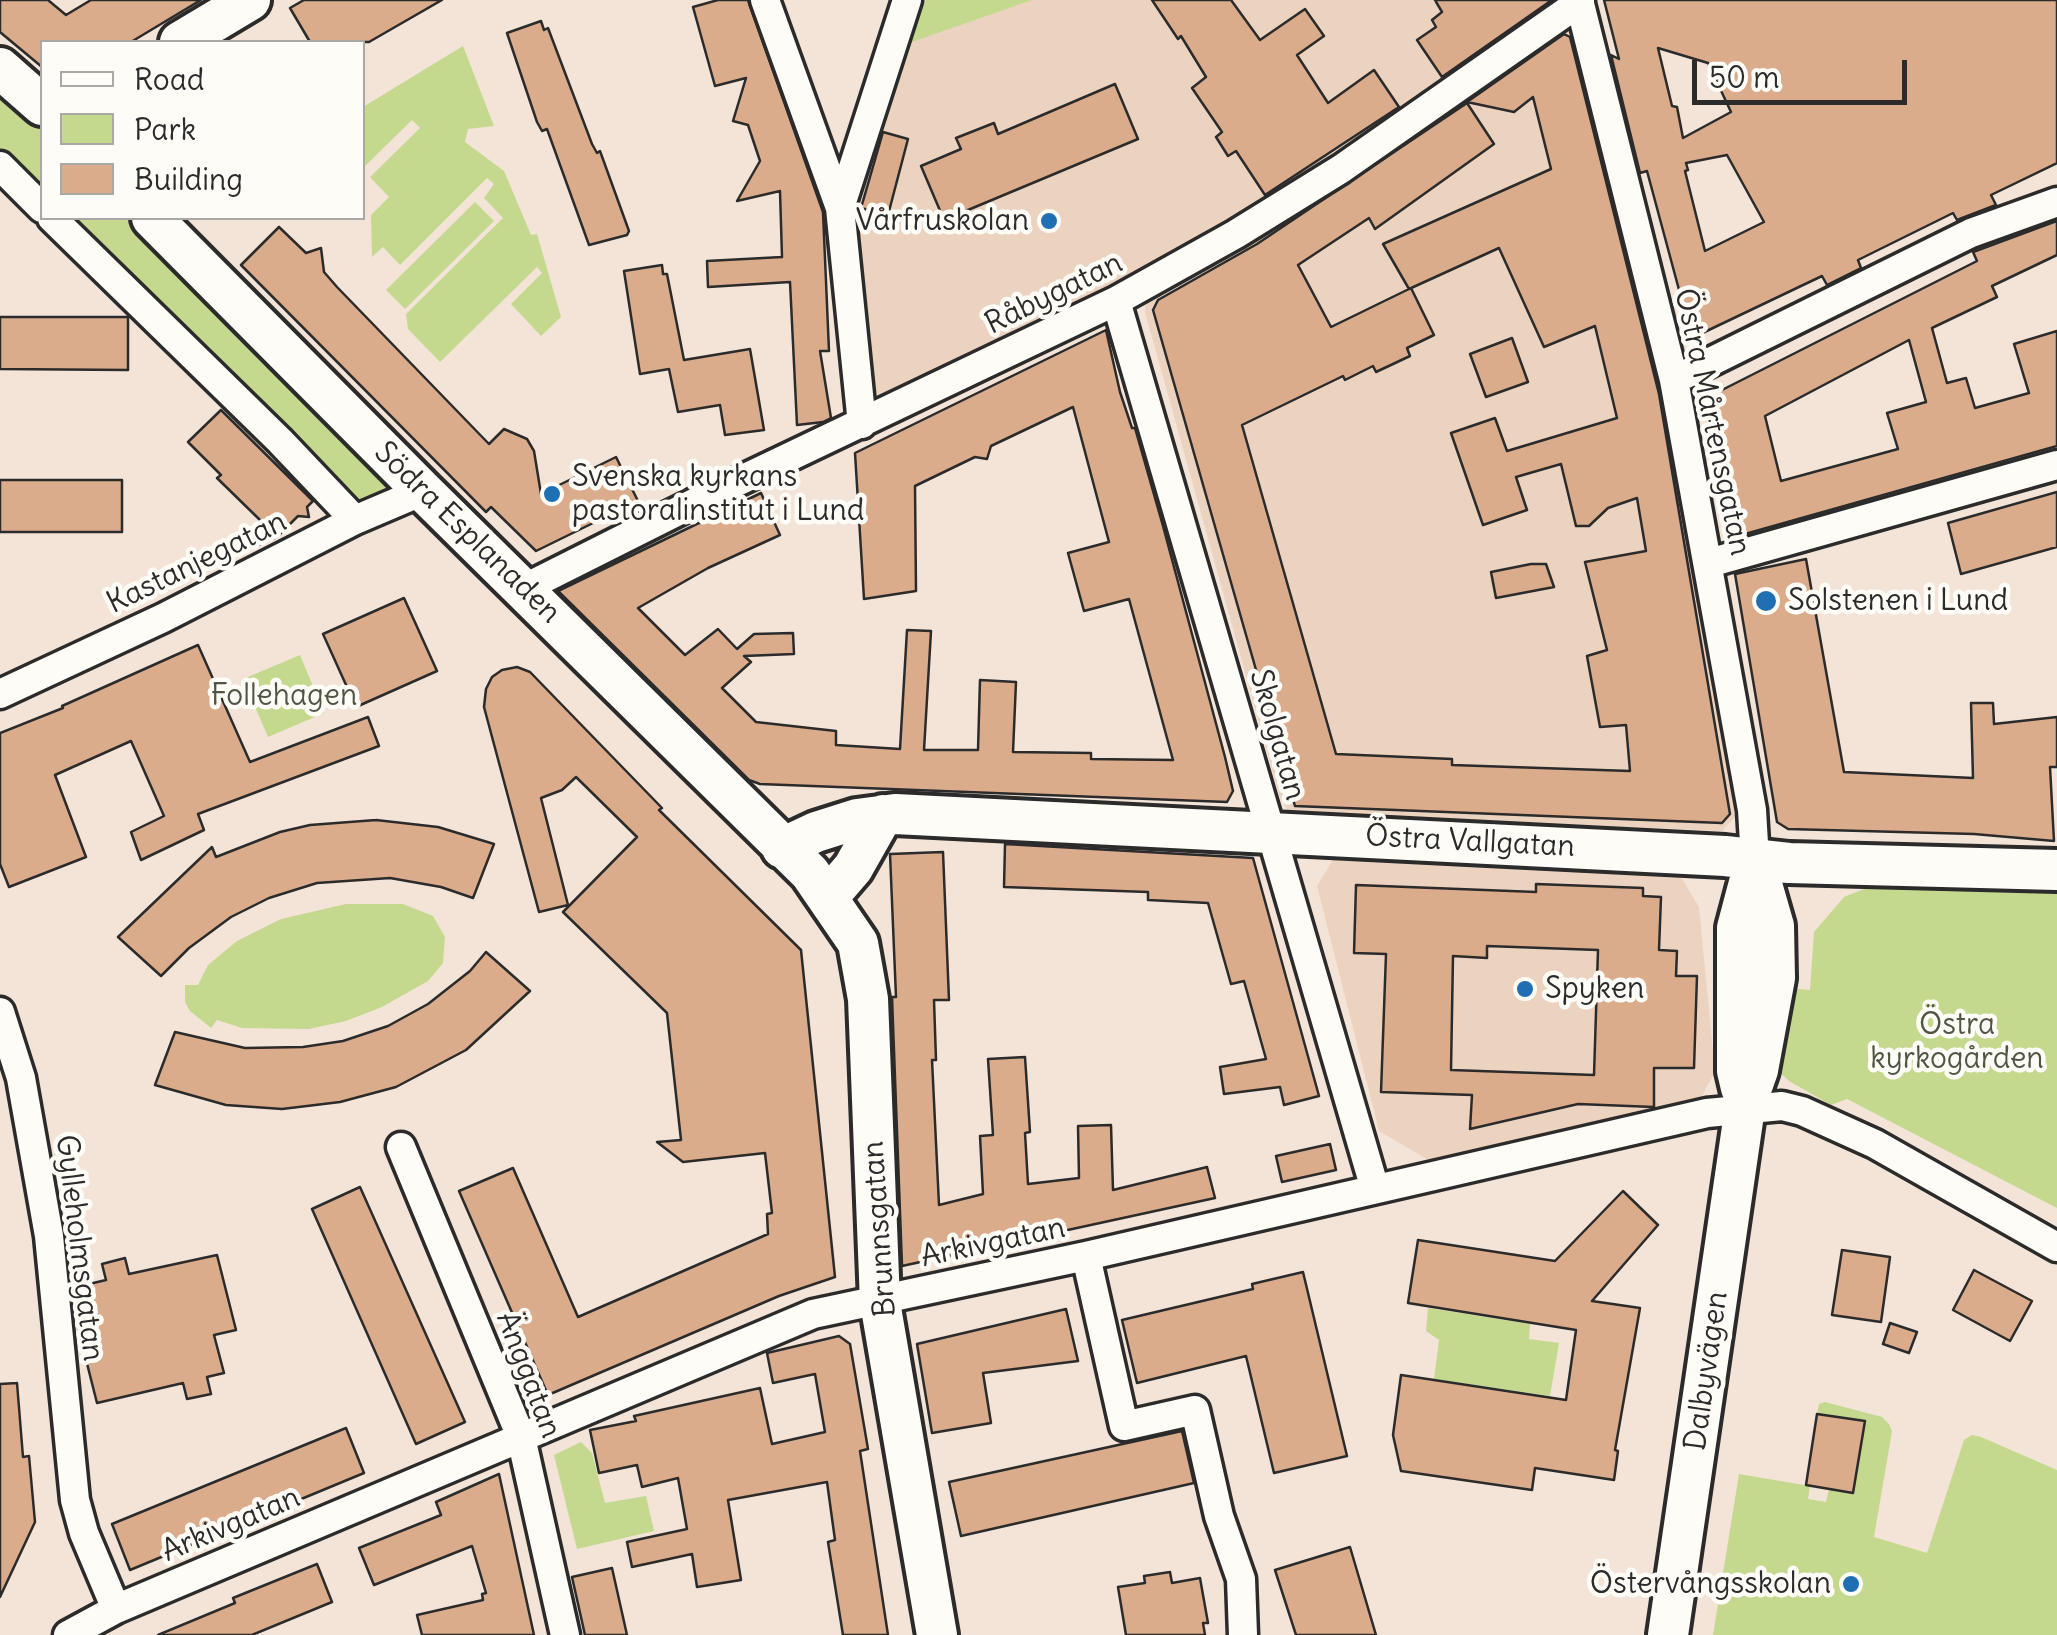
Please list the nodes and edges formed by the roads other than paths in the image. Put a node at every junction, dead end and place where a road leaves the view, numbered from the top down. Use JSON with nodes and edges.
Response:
{"nodes":[{"id":1,"x":250,"y":0,"type":"edge"},
{"id":2,"x":765,"y":0,"type":"edge"},
{"id":3,"x":906,"y":0,"type":"edge"},
{"id":4,"x":1580,"y":1,"type":"edge"},
{"id":5,"x":183,"y":40,"type":"edge"},
{"id":6,"x":0,"y":68,"type":"edge"},
{"id":7,"x":40,"y":103,"type":"edge"},
{"id":8,"x":0,"y":166,"type":"edge"},
{"id":9,"x":40,"y":206,"type":"edge"},
{"id":10,"x":2049,"y":206,"type":"edge"},
{"id":11,"x":840,"y":208,"type":"junction"},
{"id":12,"x":54,"y":220,"type":"edge"},
{"id":13,"x":154,"y":220,"type":"edge"},
{"id":14,"x":1116,"y":301,"type":"junction"},
{"id":15,"x":1674,"y":380,"type":"junction"},
{"id":16,"x":862,"y":424,"type":"junction"},
{"id":17,"x":2057,"y":465,"type":"edge"},
{"id":18,"x":423,"y":491,"type":"junction"},
{"id":19,"x":355,"y":520,"type":"junction"},
{"id":20,"x":1709,"y":564,"type":"junction"},
{"id":21,"x":525,"y":588,"type":"junction"},
{"id":22,"x":0,"y":694,"type":"edge"},
{"id":23,"x":883,"y":815,"type":"junction"},
{"id":24,"x":1271,"y":832,"type":"junction"},
{"id":25,"x":782,"y":848,"type":"junction"},
{"id":26,"x":1755,"y":860,"type":"junction"},
{"id":27,"x":2057,"y":870,"type":"edge"},
{"id":28,"x":829,"y":896,"type":"junction"},
{"id":29,"x":0,"y":1012,"type":"edge"},
{"id":30,"x":10,"y":1082,"type":"edge"},
{"id":31,"x":1745,"y":1107,"type":"junction"},
{"id":32,"x":401,"y":1147,"type":"dead end"},
{"id":33,"x":1375,"y":1188,"type":"junction"},
{"id":34,"x":2057,"y":1247,"type":"edge"},
{"id":35,"x":1086,"y":1256,"type":"junction"},
{"id":36,"x":880,"y":1302,"type":"junction"},
{"id":37,"x":521,"y":1436,"type":"junction"},
{"id":38,"x":116,"y":1609,"type":"junction"},
{"id":39,"x":68,"y":1635,"type":"edge"},
{"id":40,"x":564,"y":1635,"type":"edge"},
{"id":41,"x":937,"y":1635,"type":"edge"},
{"id":42,"x":1243,"y":1635,"type":"edge"},
{"id":43,"x":1668,"y":1635,"type":"edge"}],
"edges":[{"from":1,"to":5,"type":"street"},
{"from":2,"to":11,"type":"street"},
{"from":3,"to":11,"type":"street"},
{"from":4,"to":14,"type":"street","name":"Råbygatan"},
{"from":4,"to":15,"type":"street","name":"Östra Mårtensgatan"},
{"from":6,"to":7,"type":"street"},
{"from":8,"to":9,"type":"street"},
{"from":10,"to":15,"type":"street"},
{"from":11,"to":16,"type":"street"},
{"from":12,"to":19,"type":"street"},
{"from":13,"to":18,"type":"street","name":"Södra Esplanaden"},
{"from":14,"to":16,"type":"street","name":"Råbygatan"},
{"from":14,"to":24,"type":"street","name":"Skolgatan"},
{"from":15,"to":20,"type":"street","name":"Östra Mårtensgatan"},
{"from":16,"to":21,"type":"street","name":"Råbygatan"},
{"from":17,"to":20,"type":"street"},
{"from":18,"to":19,"type":"street","name":"Kastanjegatan"},
{"from":18,"to":21,"type":"street","name":"Södra Esplanaden"},
{"from":19,"to":22,"type":"street","name":"Kastanjegatan"},
{"from":20,"to":26,"type":"street","name":"Östra Mårtensgatan"},
{"from":21,"to":25,"type":"street","name":"Södra Esplanaden"},
{"from":23,"to":24,"type":"street","name":"Östra Vallgatan"},
{"from":23,"to":25,"type":"street","name":"Östra Vallgatan"},
{"from":23,"to":28,"type":"street"},
{"from":24,"to":26,"type":"street","name":"Östra Vallgatan"},
{"from":24,"to":33,"type":"street","name":"Skolgatan"},
{"from":25,"to":28,"type":"street","name":"Brunnsgatan"},
{"from":26,"to":27,"type":"street","name":"Östra Vallgatan"},
{"from":26,"to":31,"type":"street","name":"Dalbyvägen"},
{"from":28,"to":36,"type":"street","name":"Brunnsgatan"},
{"from":29,"to":30,"type":"street","name":"Gylleholmsgatan"},
{"from":30,"to":38,"type":"street","name":"Gylleholmsgatan"},
{"from":31,"to":33,"type":"street","name":"Arkivgatan"},
{"from":31,"to":34,"type":"street","name":"Arkivgatan"},
{"from":31,"to":43,"type":"street","name":"Dalbyvägen"},
{"from":32,"to":37,"type":"street","name":"Änggatan"},
{"from":33,"to":35,"type":"street","name":"Arkivgatan"},
{"from":35,"to":36,"type":"street","name":"Arkivgatan"},
{"from":35,"to":42,"type":"street"},
{"from":36,"to":37,"type":"street","name":"Arkivgatan"},
{"from":36,"to":41,"type":"street","name":"Brunnsgatan"},
{"from":37,"to":38,"type":"street","name":"Arkivgatan"},
{"from":37,"to":40,"type":"street","name":"Änggatan"},
{"from":38,"to":39,"type":"street","name":"Arkivgatan"}]}
